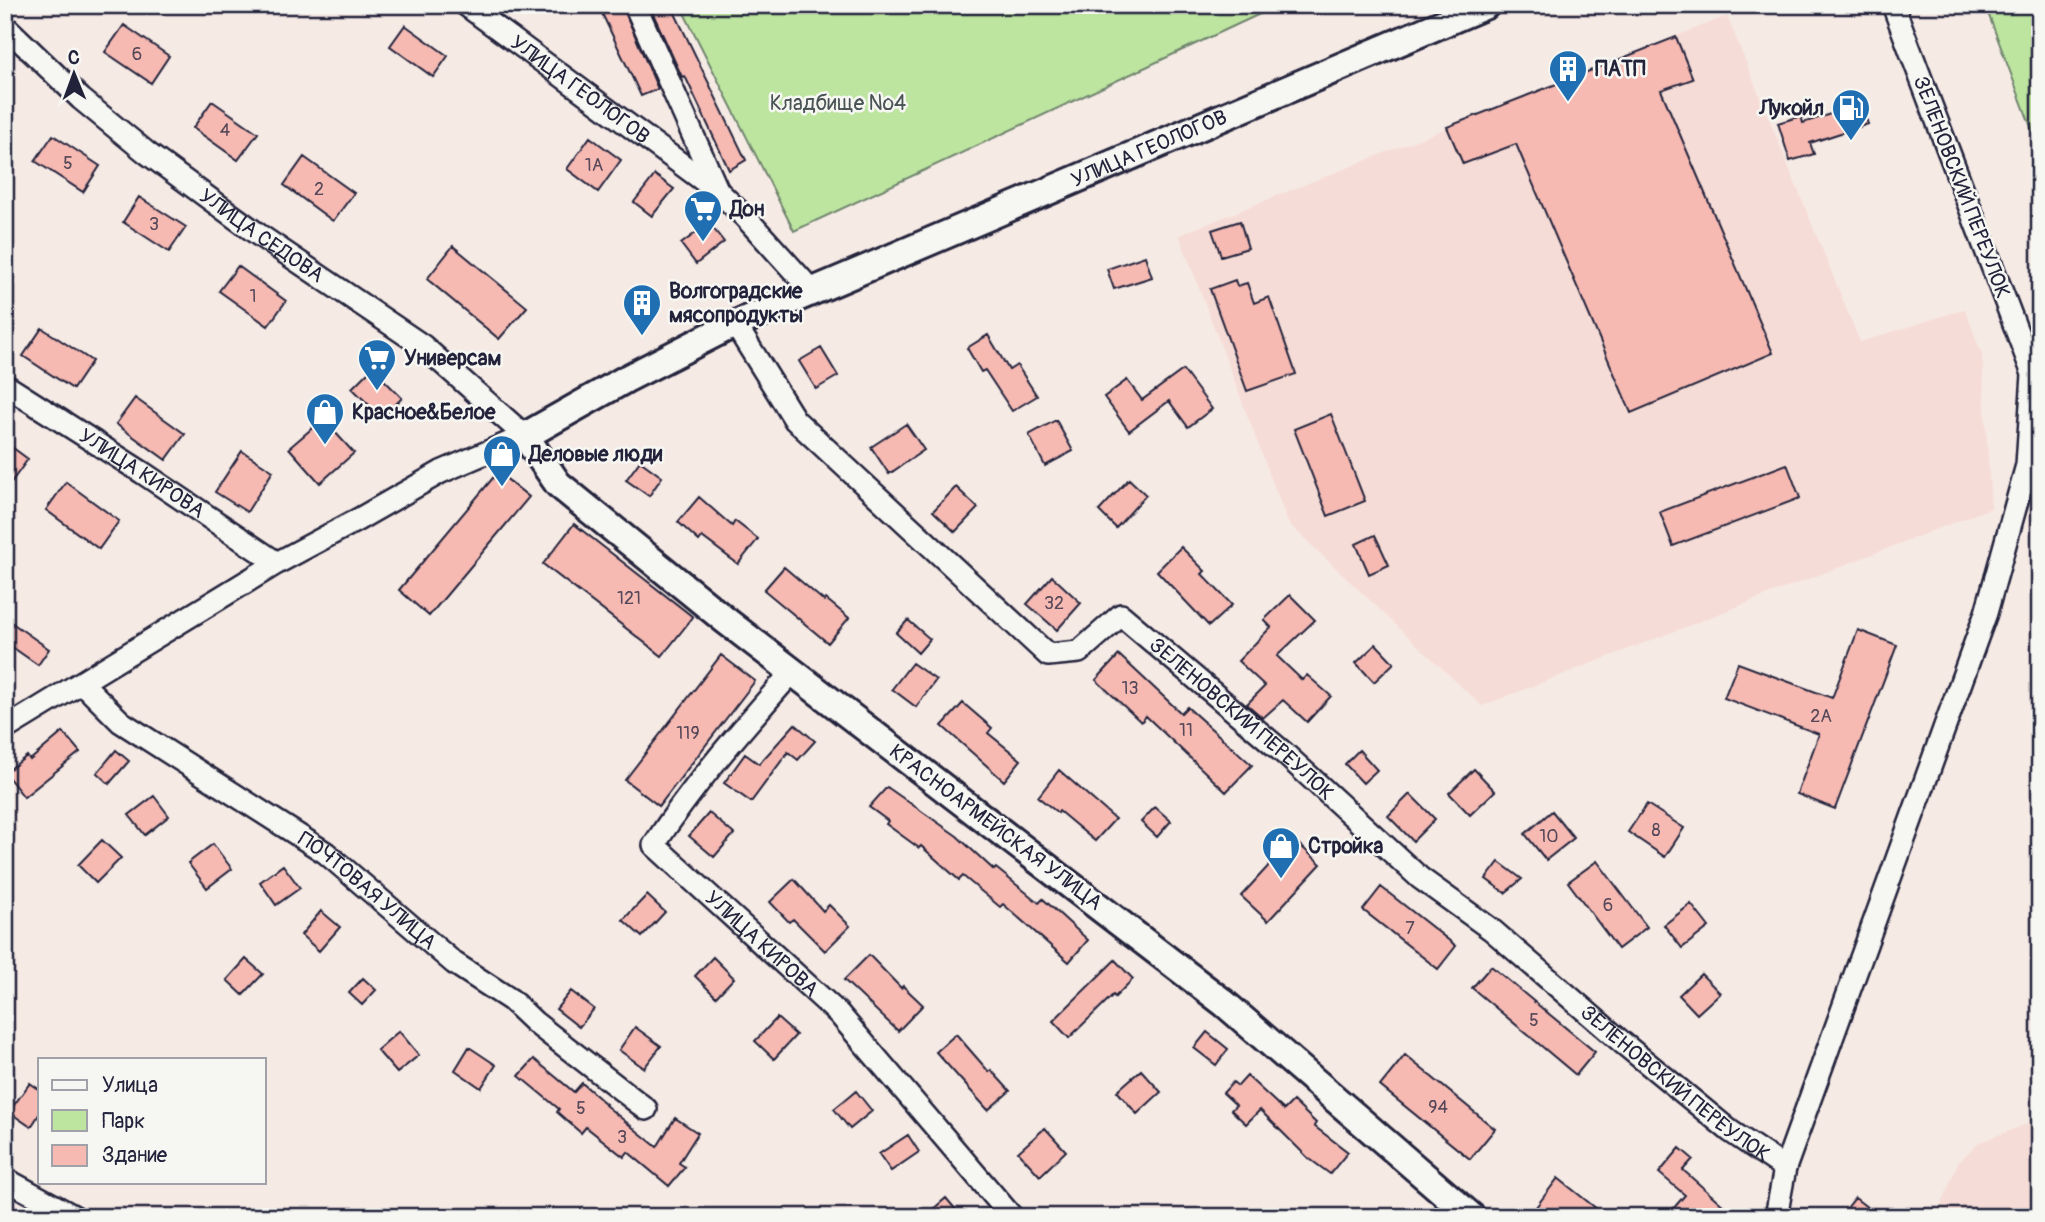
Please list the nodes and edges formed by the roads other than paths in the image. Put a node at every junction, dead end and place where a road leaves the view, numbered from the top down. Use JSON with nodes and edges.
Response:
{"nodes":[{"id":1,"x":466,"y":5,"type":"edge"},
{"id":2,"x":635,"y":5,"type":"edge"},
{"id":3,"x":1486,"y":5,"type":"edge"},
{"id":4,"x":1893,"y":5,"type":"edge"},
{"id":5,"x":5,"y":26,"type":"edge"},
{"id":6,"x":719,"y":192,"type":"junction"},
{"id":7,"x":813,"y":292,"type":"junction"},
{"id":8,"x":735,"y":324,"type":"junction"},
{"id":9,"x":2036,"y":380,"type":"edge"},
{"id":10,"x":5,"y":386,"type":"edge"},
{"id":11,"x":525,"y":436,"type":"junction"},
{"id":12,"x":276,"y":563,"type":"junction"},
{"id":13,"x":793,"y":671,"type":"junction"},
{"id":14,"x":82,"y":683,"type":"junction"},
{"id":15,"x":7,"y":724,"type":"edge"},
{"id":16,"x":646,"y":1109,"type":"dead end"},
{"id":17,"x":1785,"y":1168,"type":"junction"},
{"id":18,"x":5,"y":1179,"type":"edge"},
{"id":19,"x":75,"y":1217,"type":"edge"},
{"id":20,"x":1012,"y":1217,"type":"edge"},
{"id":21,"x":1472,"y":1217,"type":"edge"},
{"id":22,"x":1776,"y":1217,"type":"edge"}],
"edges":[{"from":1,"to":6,"type":"street","name":"УЛИЦА ГЕОЛОГОВ"},
{"from":2,"to":6,"type":"street"},
{"from":3,"to":7,"type":"street","name":"УЛИЦА ГЕОЛОГОВ"},
{"from":4,"to":9,"type":"street","name":"ЗЕЛЕНОВСКИЙ ПЕРЕУЛОК"},
{"from":5,"to":11,"type":"street","name":"УЛИЦА СЕДОВА"},
{"from":6,"to":7,"type":"street","name":"УЛИЦА ГЕОЛОГОВ"},
{"from":7,"to":8,"type":"street","name":"УЛИЦА ГЕОЛОГОВ"},
{"from":8,"to":11,"type":"street","name":"УЛИЦА ГЕОЛОГОВ"},
{"from":8,"to":17,"type":"street","name":"ЗЕЛЕНОВСКИЙ ПЕРЕУЛОК"},
{"from":9,"to":17,"type":"street","name":"ЗЕЛЕНОВСКИЙ ПЕРЕУЛОК"},
{"from":10,"to":12,"type":"street","name":"УЛИЦА КИРОВА"},
{"from":11,"to":12,"type":"street"},
{"from":11,"to":13,"type":"street","name":"КРАСНОАРМЕЙСКАЯ УЛИЦА"},
{"from":12,"to":14,"type":"street"},
{"from":13,"to":20,"type":"street","name":"УЛИЦА КИРОВА"},
{"from":13,"to":21,"type":"street","name":"КРАСНОАРМЕЙСКАЯ УЛИЦА"},
{"from":14,"to":15,"type":"street"},
{"from":14,"to":16,"type":"street","name":"ПОЧТОВАЯ УЛИЦА"},
{"from":17,"to":22,"type":"street","name":"ЗЕЛЕНОВСКИЙ ПЕРЕУЛОК"},
{"from":18,"to":19,"type":"street"}]}
